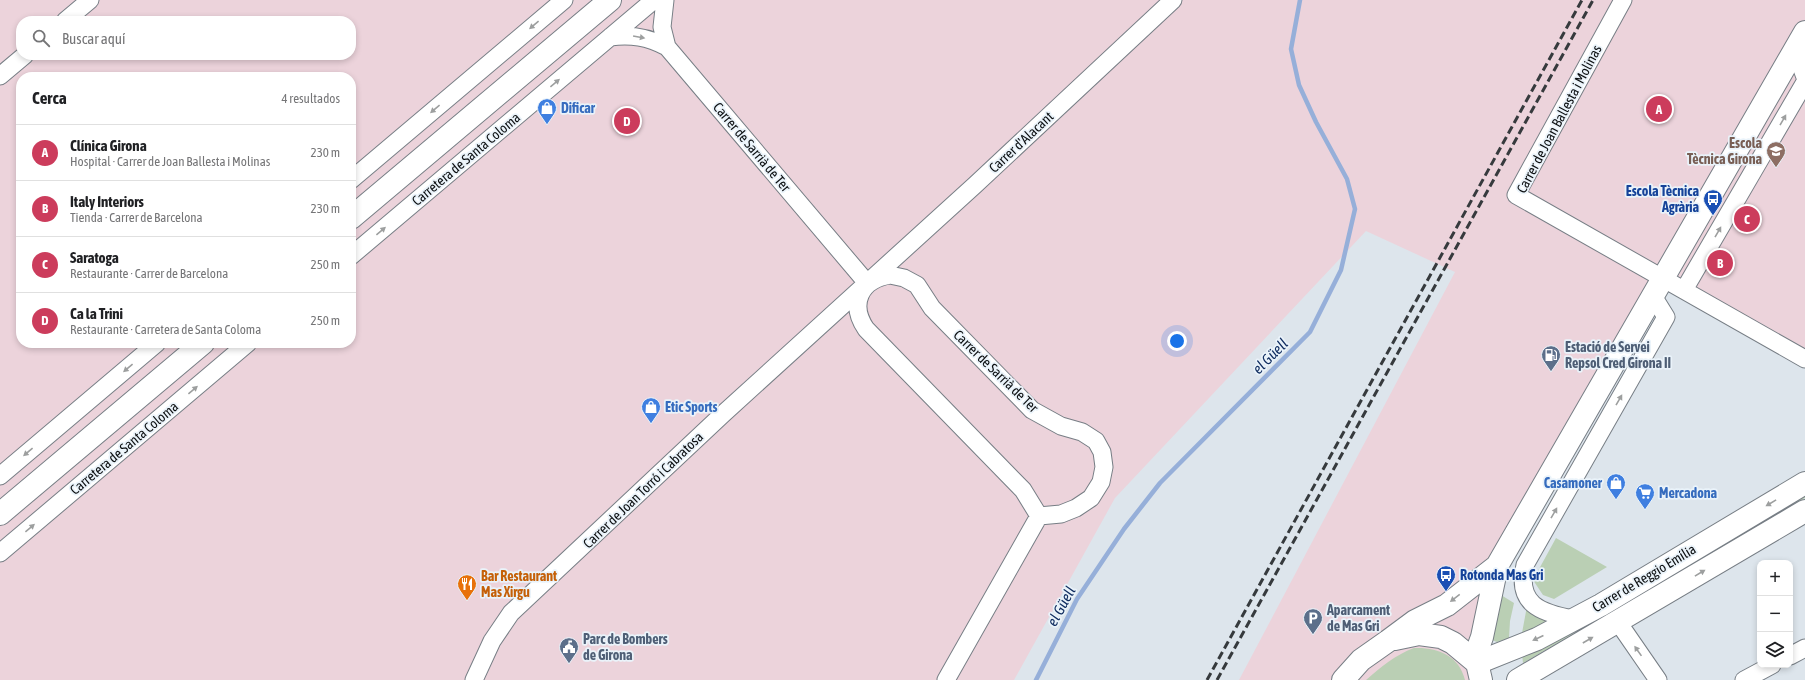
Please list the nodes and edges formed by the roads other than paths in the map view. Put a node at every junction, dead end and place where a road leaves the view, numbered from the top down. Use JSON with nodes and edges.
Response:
{"nodes":[{"id":1,"x":90,"y":0,"type":"edge"},
{"id":2,"x":564,"y":0,"type":"edge"},
{"id":3,"x":610,"y":0,"type":"edge"},
{"id":4,"x":654,"y":0,"type":"edge"},
{"id":5,"x":665,"y":0,"type":"edge"},
{"id":6,"x":1174,"y":0,"type":"edge"},
{"id":7,"x":1623,"y":0,"type":"edge"},
{"id":8,"x":71,"y":16,"type":"edge"},
{"id":9,"x":610,"y":37,"type":"junction"},
{"id":10,"x":1800,"y":41,"type":"edge"},
{"id":11,"x":667,"y":47,"type":"junction"},
{"id":12,"x":19,"y":60,"type":"edge"},
{"id":13,"x":0,"y":76,"type":"edge"},
{"id":14,"x":1805,"y":77,"type":"edge"},
{"id":15,"x":1805,"y":82,"type":"edge"},
{"id":16,"x":356,"y":176,"type":"edge"},
{"id":17,"x":356,"y":214,"type":"edge"},
{"id":18,"x":356,"y":252,"type":"edge"},
{"id":19,"x":867,"y":283,"type":"junction"},
{"id":20,"x":1658,"y":288,"type":"junction"},
{"id":21,"x":1684,"y":290,"type":"junction"},
{"id":22,"x":151,"y":348,"type":"edge"},
{"id":23,"x":197,"y":348,"type":"edge"},
{"id":24,"x":242,"y":348,"type":"edge"},
{"id":25,"x":1805,"y":359,"type":"edge"},
{"id":26,"x":2,"y":474,"type":"edge"},
{"id":27,"x":1805,"y":483,"type":"edge"},
{"id":28,"x":0,"y":488,"type":"edge"},
{"id":29,"x":1805,"y":511,"type":"edge"},
{"id":30,"x":0,"y":514,"type":"edge"},
{"id":31,"x":1039,"y":516,"type":"junction"},
{"id":32,"x":1535,"y":547,"type":"junction"},
{"id":33,"x":0,"y":553,"type":"edge"},
{"id":34,"x":1499,"y":563,"type":"junction"},
{"id":35,"x":1574,"y":619,"type":"junction"},
{"id":36,"x":1618,"y":622,"type":"junction"},
{"id":37,"x":1388,"y":641,"type":"junction"},
{"id":38,"x":1805,"y":648,"type":"edge"},
{"id":39,"x":1793,"y":654,"type":"edge"},
{"id":40,"x":1481,"y":665,"type":"edge"},
{"id":41,"x":1766,"y":668,"type":"edge"},
{"id":42,"x":474,"y":680,"type":"edge"},
{"id":43,"x":946,"y":680,"type":"edge"},
{"id":44,"x":1343,"y":680,"type":"edge"},
{"id":45,"x":1518,"y":680,"type":"edge"},
{"id":46,"x":1658,"y":680,"type":"edge"},
{"id":47,"x":1744,"y":680,"type":"edge"}],
"edges":[{"from":1,"to":8,"type":"street"},
{"from":2,"to":16,"type":"street","one_way":true},
{"from":3,"to":17,"type":"street","name":"Carretera de Santa Coloma"},
{"from":4,"to":9,"type":"street","name":"Carretera de Santa Coloma"},
{"from":5,"to":11,"type":"street","name":"Carrer de Sarrià de Ter"},
{"from":6,"to":19,"type":"street","name":"Carrer d'Alacant"},
{"from":7,"to":20,"type":"street","name":"Carrer de Joan Ballesta i Molinas"},
{"from":9,"to":11,"type":"street","name":"Carrer de Sarrià de Ter","one_way":true},
{"from":18,"to":9,"type":"street","name":"Carretera de Santa Coloma","one_way":true},
{"from":10,"to":14,"type":"street"},
{"from":10,"to":20,"type":"street"},
{"from":11,"to":19,"type":"street","name":"Carrer de Sarrià de Ter"},
{"from":12,"to":13,"type":"street"},
{"from":21,"to":15,"type":"street","one_way":true},
{"from":19,"to":31,"type":"street"},
{"from":19,"to":31,"type":"street","name":"Carrer de Sarrià de Ter"},
{"from":19,"to":42,"type":"street","name":"Carrer de Joan Torró i Cabratosa"},
{"from":20,"to":21,"type":"street"},
{"from":32,"to":20,"type":"street","one_way":true},
{"from":20,"to":34,"type":"street"},
{"from":21,"to":25,"type":"street"},
{"from":22,"to":26,"type":"street","one_way":true},
{"from":23,"to":30,"type":"street","name":"Carretera de Santa Coloma"},
{"from":33,"to":24,"type":"street","name":"Carretera de Santa Coloma","one_way":true},
{"from":26,"to":28,"type":"street"},
{"from":27,"to":35,"type":"street","name":"Carrer de Reggio Emília","one_way":true},
{"from":36,"to":29,"type":"street","name":"Carrer de Reggio Emília","one_way":true},
{"from":31,"to":43,"type":"street"},
{"from":32,"to":34,"type":"street"},
{"from":32,"to":35,"type":"street"},
{"from":34,"to":37,"type":"street","one_way":true},
{"from":34,"to":40,"type":"street"},
{"from":35,"to":40,"type":"street","name":"Carrer de Reggio Emília","one_way":true},
{"from":45,"to":36,"type":"street","name":"Carrer de Reggio Emília","one_way":true},
{"from":46,"to":36,"type":"street","one_way":true},
{"from":37,"to":40,"type":"street"},
{"from":37,"to":44,"type":"street"},
{"from":38,"to":39,"type":"street"},
{"from":41,"to":47,"type":"street"}]}
